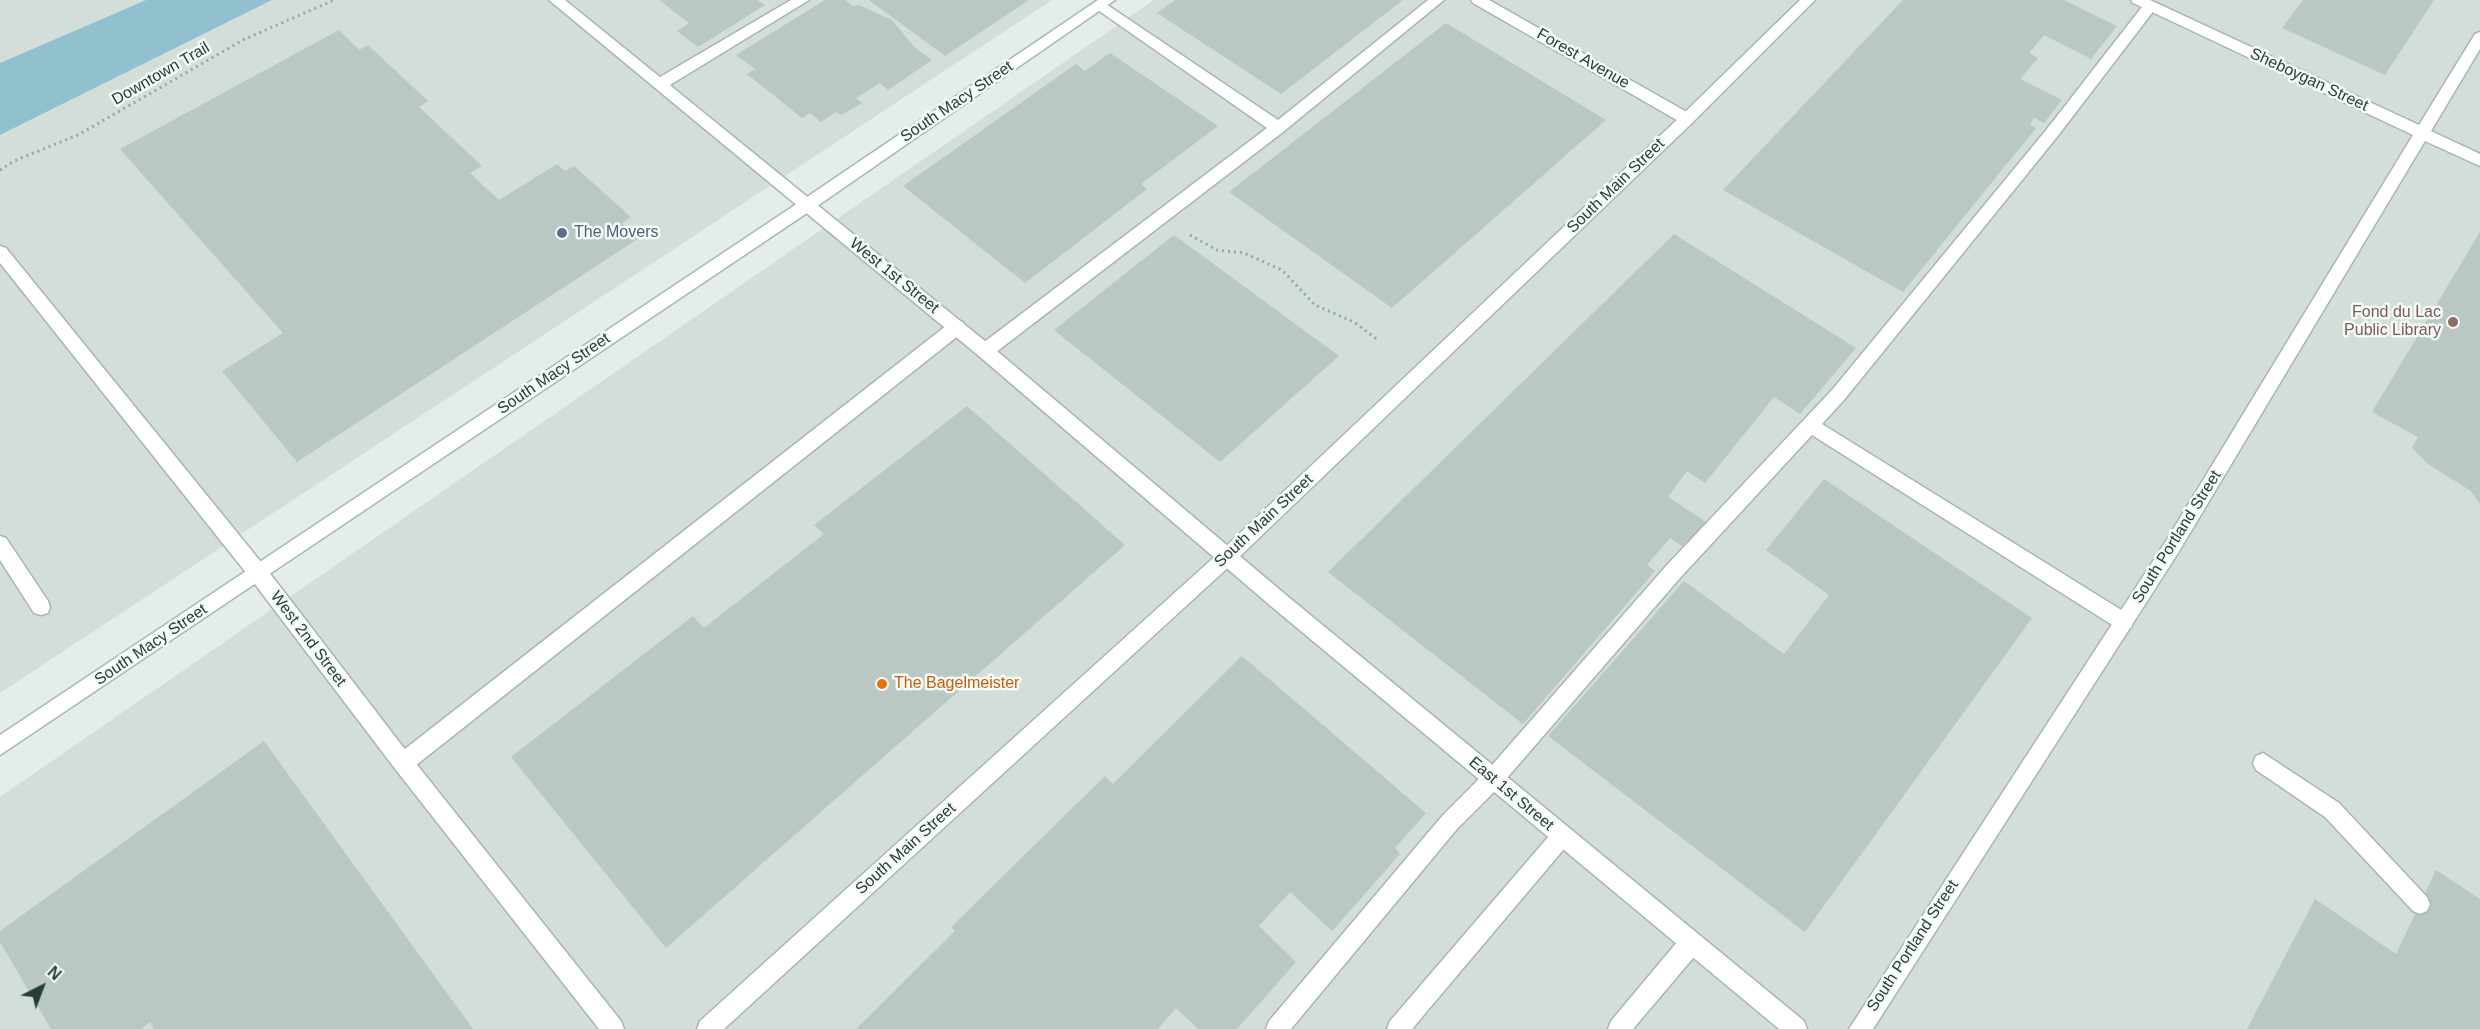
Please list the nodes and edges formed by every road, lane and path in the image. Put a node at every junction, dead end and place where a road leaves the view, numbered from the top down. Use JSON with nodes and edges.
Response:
{"nodes":[{"id":1,"x":334,"y":0,"type":"edge"},
{"id":2,"x":556,"y":0,"type":"edge"},
{"id":3,"x":802,"y":0,"type":"edge"},
{"id":4,"x":1437,"y":0,"type":"edge"},
{"id":5,"x":1478,"y":0,"type":"edge"},
{"id":6,"x":1808,"y":0,"type":"edge"},
{"id":7,"x":1104,"y":2,"type":"edge"},
{"id":8,"x":2144,"y":3,"type":"edge"},
{"id":9,"x":2480,"y":37,"type":"edge"},
{"id":10,"x":660,"y":84,"type":"junction"},
{"id":11,"x":1687,"y":119,"type":"junction"},
{"id":12,"x":1278,"y":128,"type":"junction"},
{"id":13,"x":2422,"y":133,"type":"junction"},
{"id":14,"x":2480,"y":160,"type":"edge"},
{"id":15,"x":0,"y":170,"type":"edge"},
{"id":16,"x":807,"y":205,"type":"junction"},
{"id":17,"x":1163,"y":215,"type":"junction"},
{"id":18,"x":0,"y":252,"type":"edge"},
{"id":19,"x":957,"y":327,"type":"junction"},
{"id":20,"x":1378,"y":340,"type":"dead end"},
{"id":21,"x":986,"y":351,"type":"junction"},
{"id":22,"x":1810,"y":425,"type":"junction"},
{"id":23,"x":0,"y":544,"type":"edge"},
{"id":24,"x":1227,"y":557,"type":"junction"},
{"id":25,"x":258,"y":573,"type":"junction"},
{"id":26,"x":41,"y":607,"type":"dead end"},
{"id":27,"x":2124,"y":622,"type":"junction"},
{"id":28,"x":0,"y":746,"type":"edge"},
{"id":29,"x":403,"y":763,"type":"junction"},
{"id":30,"x":2263,"y":763,"type":"dead end"},
{"id":31,"x":1493,"y":779,"type":"junction"},
{"id":32,"x":1562,"y":836,"type":"junction"},
{"id":33,"x":2420,"y":904,"type":"dead end"},
{"id":34,"x":1691,"y":943,"type":"junction"},
{"id":35,"x":613,"y":1029,"type":"edge"},
{"id":36,"x":708,"y":1029,"type":"edge"},
{"id":37,"x":1277,"y":1029,"type":"edge"},
{"id":38,"x":1398,"y":1029,"type":"edge"},
{"id":39,"x":1619,"y":1029,"type":"edge"},
{"id":40,"x":1796,"y":1029,"type":"edge"},
{"id":41,"x":1860,"y":1029,"type":"edge"}],
"edges":[{"from":1,"to":15,"type":"path","name":"Downtown Trail"},
{"from":2,"to":10,"type":"street","name":"West 1st Street"},
{"from":3,"to":10,"type":"street"},
{"from":4,"to":12,"type":"street"},
{"from":5,"to":11,"type":"street","name":"Forest Avenue"},
{"from":6,"to":11,"type":"street","name":"South Main Street"},
{"from":7,"to":12,"type":"street"},
{"from":7,"to":16,"type":"street","name":"South Macy Street"},
{"from":8,"to":13,"type":"street","name":"Sheboygan Street"},
{"from":8,"to":22,"type":"street"},
{"from":9,"to":13,"type":"street","name":"South Portland Street"},
{"from":10,"to":16,"type":"street","name":"West 1st Street"},
{"from":11,"to":24,"type":"street","name":"South Main Street"},
{"from":12,"to":17,"type":"street"},
{"from":13,"to":14,"type":"street","name":"Sheboygan Street"},
{"from":13,"to":27,"type":"street","name":"South Portland Street"},
{"from":16,"to":19,"type":"street","name":"West 1st Street"},
{"from":16,"to":25,"type":"street","name":"South Macy Street"},
{"from":17,"to":20,"type":"path"},
{"from":17,"to":21,"type":"street"},
{"from":18,"to":25,"type":"street","name":"West 2nd Street"},
{"from":19,"to":21,"type":"street","name":"West 1st Street"},
{"from":19,"to":29,"type":"street"},
{"from":21,"to":24,"type":"street","name":"West 1st Street"},
{"from":22,"to":27,"type":"street"},
{"from":22,"to":31,"type":"street"},
{"from":23,"to":26,"type":"street"},
{"from":24,"to":31,"type":"street","name":"East 1st Street"},
{"from":24,"to":36,"type":"street","name":"South Main Street"},
{"from":25,"to":28,"type":"street","name":"South Macy Street"},
{"from":25,"to":29,"type":"street","name":"West 2nd Street"},
{"from":27,"to":41,"type":"street","name":"South Portland Street"},
{"from":29,"to":35,"type":"street","name":"West 2nd Street"},
{"from":30,"to":33,"type":"street"},
{"from":31,"to":32,"type":"street","name":"East 1st Street"},
{"from":31,"to":37,"type":"street"},
{"from":32,"to":34,"type":"street","name":"East 1st Street"},
{"from":32,"to":38,"type":"street"},
{"from":34,"to":39,"type":"street"},
{"from":34,"to":40,"type":"street","name":"East 1st Street"}]}
